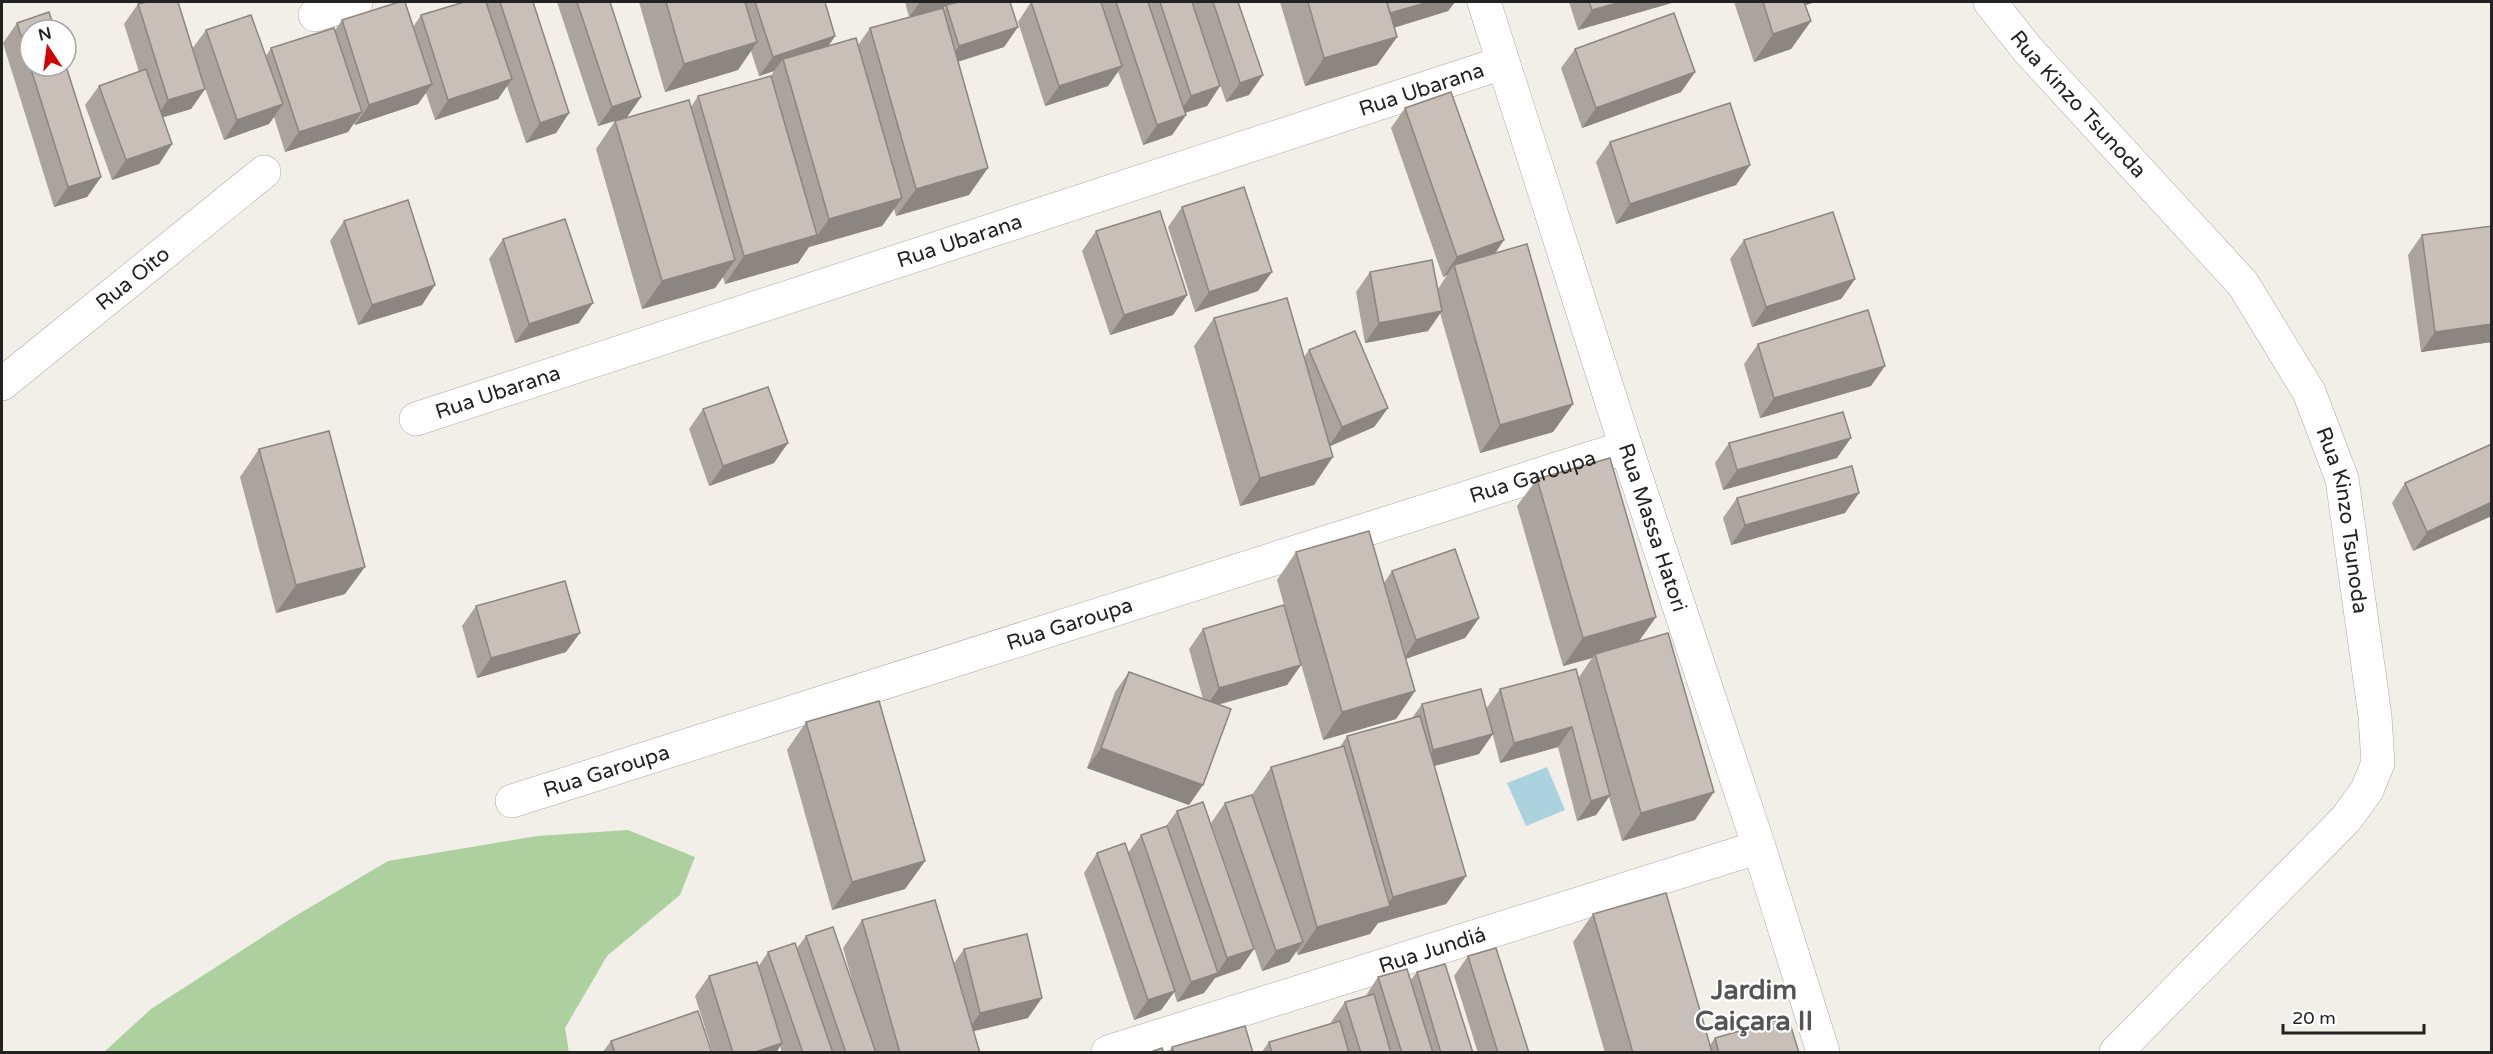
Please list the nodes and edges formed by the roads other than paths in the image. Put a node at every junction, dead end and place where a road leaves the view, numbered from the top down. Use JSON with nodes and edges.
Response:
{"nodes":[{"id":1,"x":356,"y":2,"type":"edge"},
{"id":2,"x":1484,"y":2,"type":"edge"},
{"id":3,"x":1990,"y":2,"type":"edge"},
{"id":4,"x":315,"y":15,"type":"dead end"},
{"id":5,"x":1502,"y":63,"type":"junction"},
{"id":6,"x":264,"y":172,"type":"dead end"},
{"id":7,"x":2,"y":384,"type":"edge"},
{"id":8,"x":416,"y":419,"type":"dead end"},
{"id":9,"x":1626,"y":447,"type":"junction"},
{"id":10,"x":512,"y":801,"type":"dead end"},
{"id":11,"x":1759,"y":847,"type":"junction"},
{"id":12,"x":1108,"y":1053,"type":"edge"},
{"id":13,"x":1823,"y":1053,"type":"edge"},
{"id":14,"x":2116,"y":1053,"type":"edge"}],
"edges":[{"from":1,"to":4,"type":"street"},
{"from":2,"to":5,"type":"street","name":"Rua Massa Hatori"},
{"from":3,"to":14,"type":"street","name":"Rua Kinzo Tsunoda"},
{"from":5,"to":8,"type":"street","name":"Rua Ubarana"},
{"from":5,"to":9,"type":"street","name":"Rua Massa Hatori"},
{"from":6,"to":7,"type":"street","name":"Rua Oito"},
{"from":9,"to":10,"type":"street","name":"Rua Garoupa"},
{"from":9,"to":11,"type":"street","name":"Rua Massa Hatori"},
{"from":11,"to":12,"type":"street","name":"Rua Jundiá"},
{"from":11,"to":13,"type":"street","name":"Rua Massa Hatori"}]}
